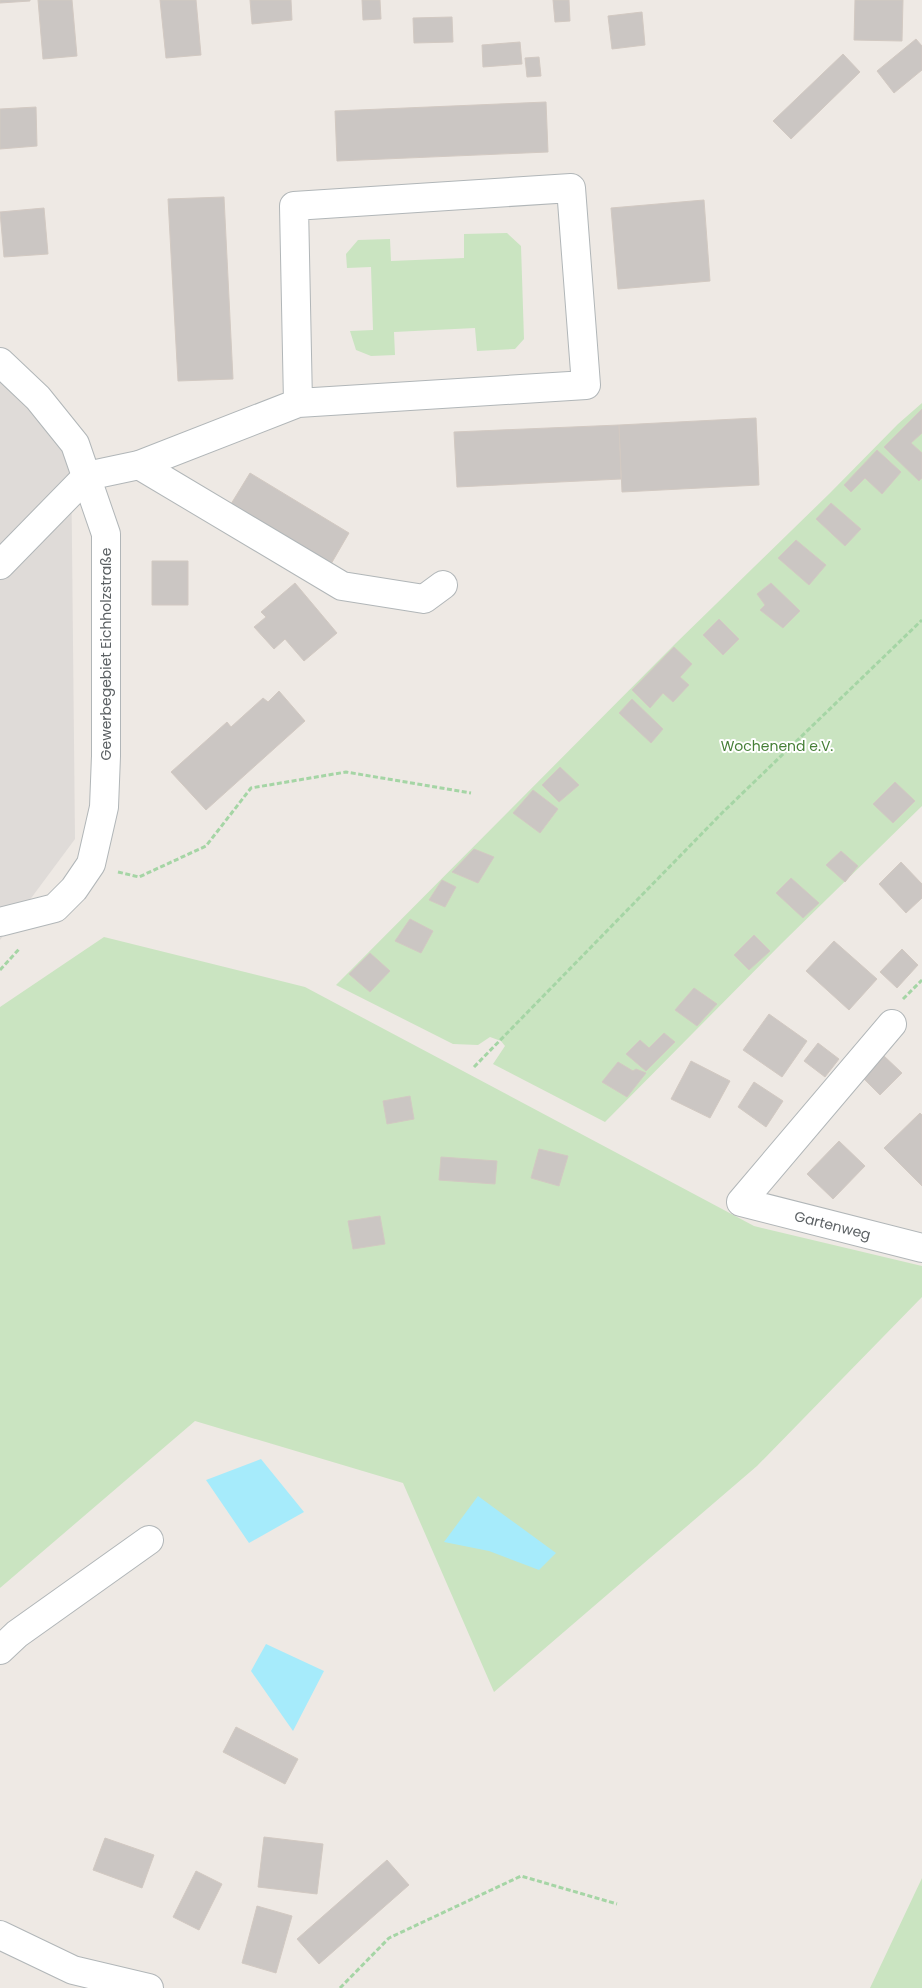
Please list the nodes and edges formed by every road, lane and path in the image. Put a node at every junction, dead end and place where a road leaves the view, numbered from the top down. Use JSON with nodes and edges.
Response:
{"nodes":[{"id":1,"x":0,"y":362,"type":"edge"},
{"id":2,"x":298,"y":403,"type":"junction"},
{"id":3,"x":138,"y":465,"type":"junction"},
{"id":4,"x":87,"y":476,"type":"junction"},
{"id":5,"x":0,"y":565,"type":"edge"},
{"id":6,"x":443,"y":585,"type":"dead end"},
{"id":7,"x":922,"y":620,"type":"edge"},
{"id":8,"x":470,"y":793,"type":"dead end"},
{"id":9,"x":91,"y":864,"type":"junction"},
{"id":10,"x":0,"y":922,"type":"edge"},
{"id":11,"x":892,"y":1024,"type":"dead end"},
{"id":12,"x":474,"y":1067,"type":"dead end"},
{"id":13,"x":922,"y":1248,"type":"edge"},
{"id":14,"x":149,"y":1540,"type":"dead end"},
{"id":15,"x":0,"y":1650,"type":"edge"},
{"id":16,"x":616,"y":1904,"type":"dead end"},
{"id":17,"x":0,"y":1935,"type":"edge"},
{"id":18,"x":149,"y":1988,"type":"edge"},
{"id":19,"x":340,"y":1988,"type":"edge"}],
"edges":[{"from":1,"to":4,"type":"street","name":"Gewerbegebiet Eichholzstraße"},
{"from":2,"to":2,"type":"street"},
{"from":2,"to":3,"type":"street"},
{"from":3,"to":4,"type":"street"},
{"from":3,"to":6,"type":"street"},
{"from":4,"to":5,"type":"street"},
{"from":4,"to":9,"type":"street","name":"Gewerbegebiet Eichholzstraße"},
{"from":7,"to":12,"type":"path"},
{"from":8,"to":9,"type":"path"},
{"from":9,"to":10,"type":"street","name":"Gewerbegebiet Eichholzstraße"},
{"from":11,"to":13,"type":"street","name":"Gartenweg"},
{"from":14,"to":15,"type":"street"},
{"from":16,"to":19,"type":"path"},
{"from":17,"to":18,"type":"street"}]}
